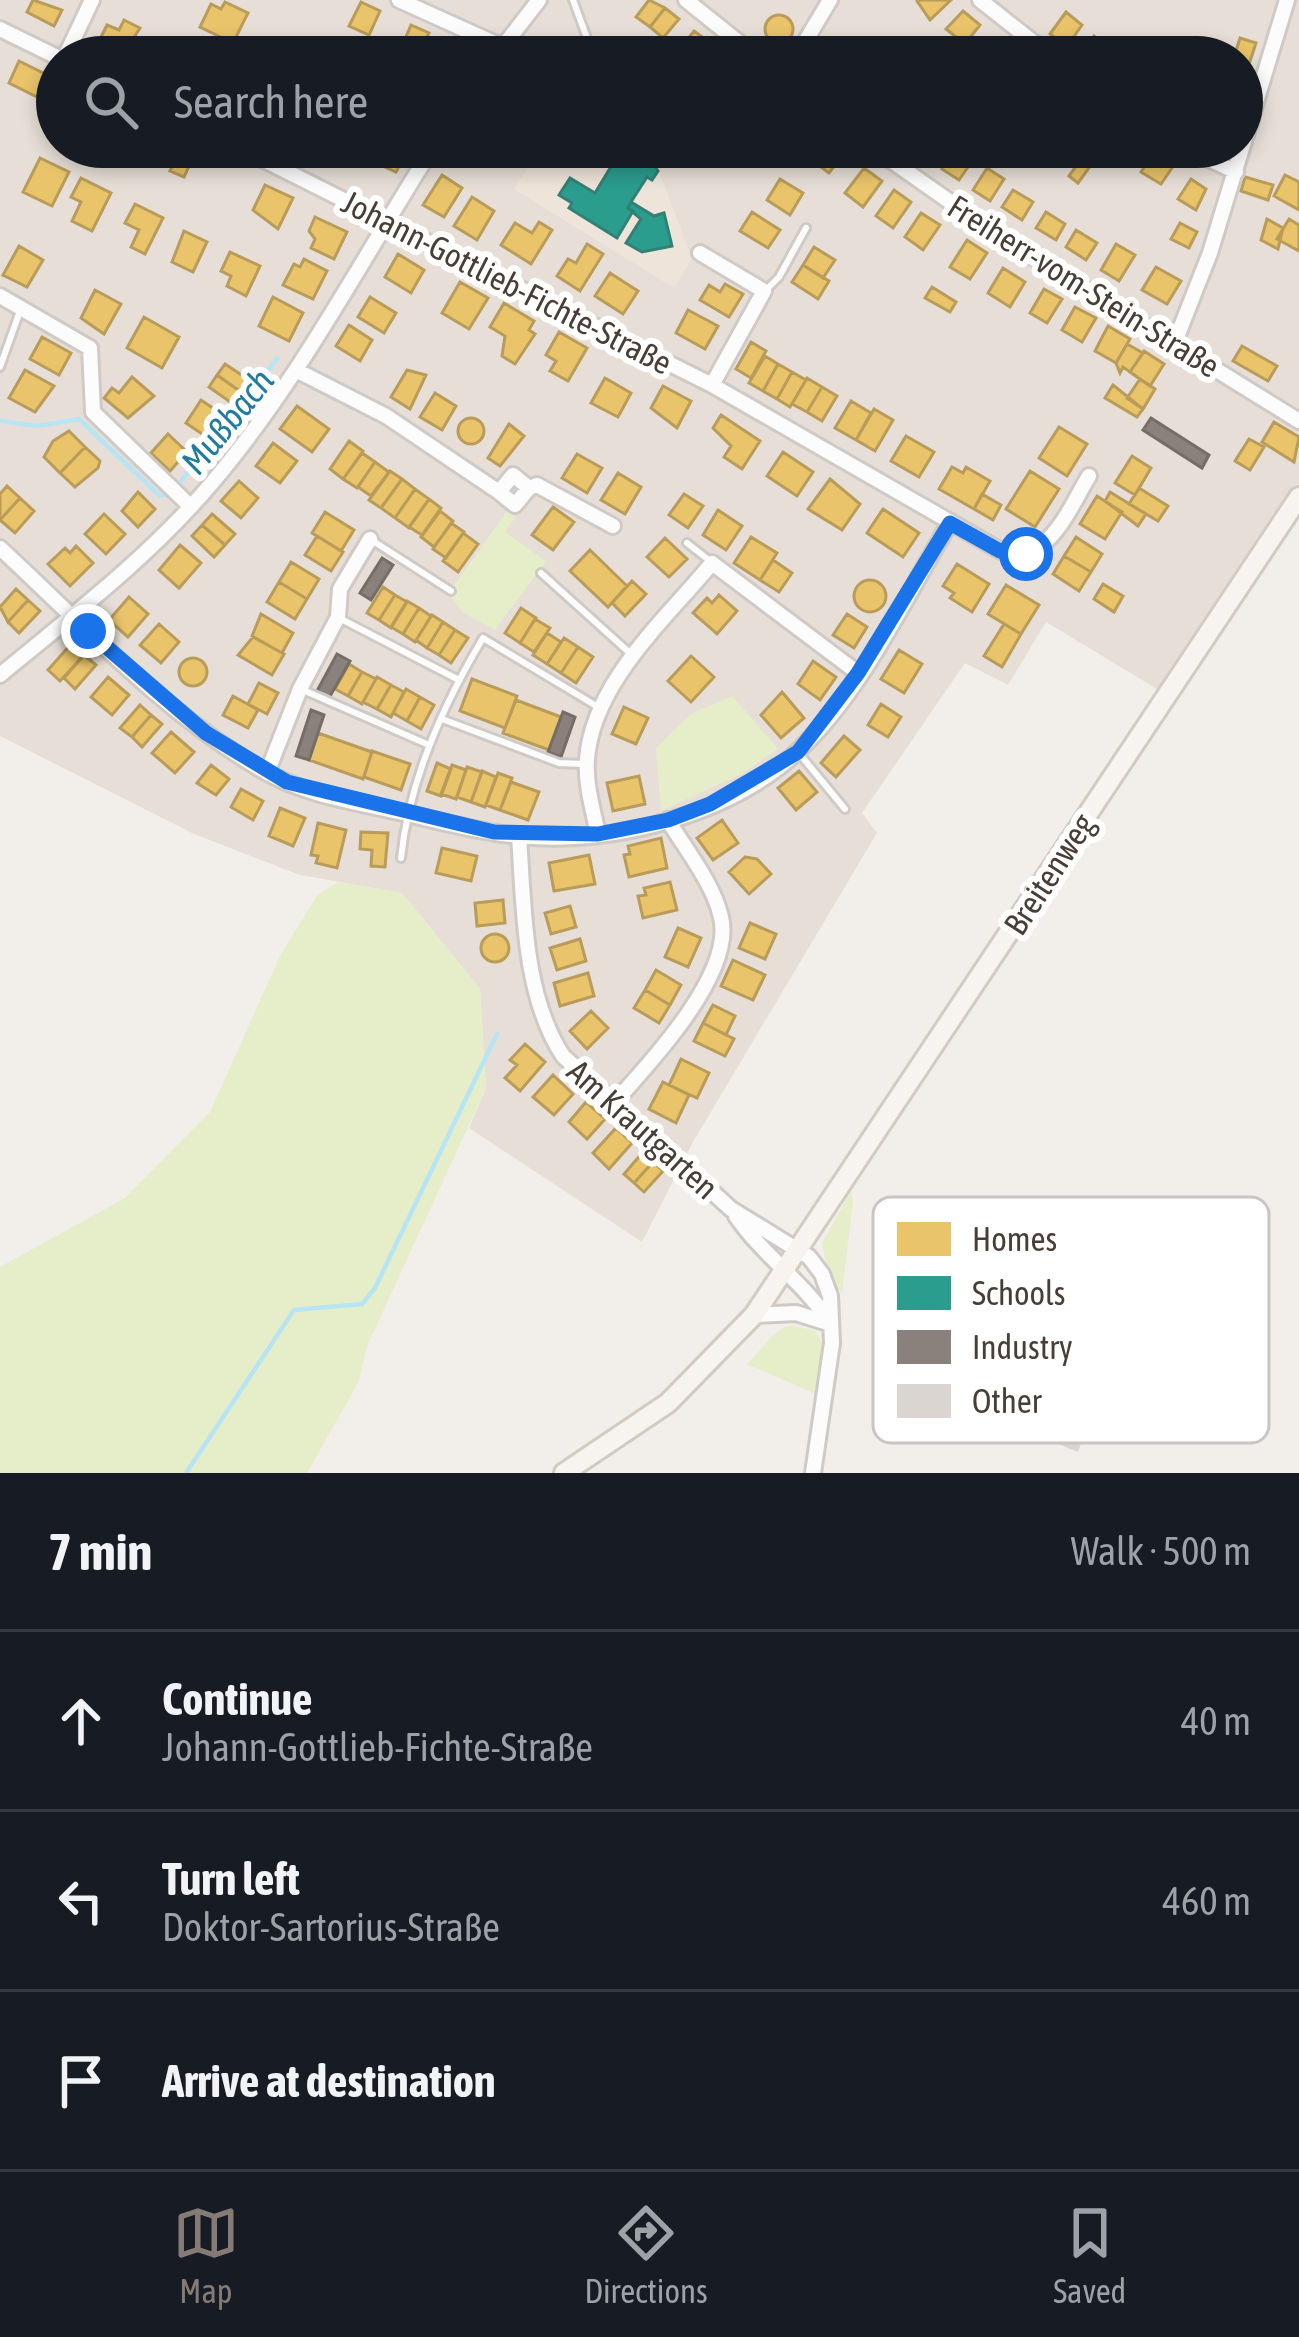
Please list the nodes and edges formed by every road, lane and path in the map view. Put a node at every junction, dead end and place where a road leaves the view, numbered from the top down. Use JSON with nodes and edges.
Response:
{"nodes":[{"id":1,"x":92,"y":0,"type":"edge"},
{"id":2,"x":399,"y":0,"type":"edge"},
{"id":3,"x":539,"y":0,"type":"edge"},
{"id":4,"x":573,"y":0,"type":"edge"},
{"id":5,"x":686,"y":0,"type":"edge"},
{"id":6,"x":830,"y":0,"type":"edge"},
{"id":7,"x":980,"y":0,"type":"edge"},
{"id":8,"x":1286,"y":0,"type":"edge"},
{"id":9,"x":0,"y":29,"type":"edge"},
{"id":10,"x":72,"y":36,"type":"edge"},
{"id":11,"x":468,"y":36,"type":"edge"},
{"id":12,"x":511,"y":36,"type":"edge"},
{"id":13,"x":586,"y":36,"type":"edge"},
{"id":14,"x":731,"y":36,"type":"edge"},
{"id":15,"x":809,"y":36,"type":"edge"},
{"id":16,"x":1025,"y":36,"type":"edge"},
{"id":17,"x":36,"y":46,"type":"edge"},
{"id":18,"x":1263,"y":79,"type":"edge"},
{"id":19,"x":280,"y":168,"type":"edge"},
{"id":20,"x":420,"y":168,"type":"edge"},
{"id":21,"x":902,"y":168,"type":"edge"},
{"id":22,"x":1228,"y":168,"type":"edge"},
{"id":23,"x":1237,"y":168,"type":"edge"},
{"id":24,"x":1236,"y":172,"type":"junction"},
{"id":25,"x":387,"y":221,"type":"junction"},
{"id":26,"x":806,"y":228,"type":"dead end"},
{"id":27,"x":700,"y":253,"type":"dead end"},
{"id":28,"x":764,"y":291,"type":"junction"},
{"id":29,"x":0,"y":296,"type":"edge"},
{"id":30,"x":21,"y":308,"type":"junction"},
{"id":31,"x":1175,"y":342,"type":"junction"},
{"id":32,"x":0,"y":367,"type":"edge"},
{"id":33,"x":296,"y":370,"type":"junction"},
{"id":34,"x":712,"y":385,"type":"junction"},
{"id":35,"x":1299,"y":421,"type":"edge"},
{"id":36,"x":1089,"y":476,"type":"dead end"},
{"id":37,"x":1299,"y":497,"type":"edge"},
{"id":38,"x":191,"y":507,"type":"junction"},
{"id":39,"x":950,"y":523,"type":"junction"},
{"id":40,"x":613,"y":526,"type":"dead end"},
{"id":41,"x":370,"y":539,"type":"joint"},
{"id":42,"x":686,"y":543,"type":"dead end"},
{"id":43,"x":0,"y":548,"type":"edge"},
{"id":44,"x":712,"y":563,"type":"junction"},
{"id":45,"x":542,"y":573,"type":"dead end"},
{"id":46,"x":451,"y":591,"type":"dead end"},
{"id":47,"x":73,"y":616,"type":"junction"},
{"id":48,"x":338,"y":617,"type":"junction"},
{"id":49,"x":634,"y":656,"type":"junction"},
{"id":50,"x":858,"y":673,"type":"junction"},
{"id":51,"x":0,"y":675,"type":"edge"},
{"id":52,"x":458,"y":680,"type":"junction"},
{"id":53,"x":300,"y":688,"type":"junction"},
{"id":54,"x":601,"y":709,"type":"junction"},
{"id":55,"x":441,"y":718,"type":"junction"},
{"id":56,"x":430,"y":746,"type":"junction"},
{"id":57,"x":798,"y":752,"type":"junction"},
{"id":58,"x":586,"y":764,"type":"junction"},
{"id":59,"x":267,"y":772,"type":"junction"},
{"id":60,"x":844,"y":809,"type":"dead end"},
{"id":61,"x":407,"y":814,"type":"junction"},
{"id":62,"x":668,"y":820,"type":"junction"},
{"id":63,"x":598,"y":834,"type":"junction"},
{"id":64,"x":519,"y":836,"type":"junction"},
{"id":65,"x":401,"y":858,"type":"dead end"},
{"id":66,"x":613,"y":1104,"type":"junction"},
{"id":67,"x":731,"y":1209,"type":"junction"},
{"id":68,"x":799,"y":1250,"type":"junction"},
{"id":69,"x":785,"y":1271,"type":"junction"},
{"id":70,"x":754,"y":1315,"type":"junction"},
{"id":71,"x":831,"y":1324,"type":"junction"},
{"id":72,"x":564,"y":1473,"type":"edge"},
{"id":73,"x":814,"y":1473,"type":"edge"}],
"edges":[{"from":1,"to":10,"type":"street"},
{"from":2,"to":11,"type":"street"},
{"from":3,"to":12,"type":"street"},
{"from":4,"to":13,"type":"lane"},
{"from":5,"to":14,"type":"street"},
{"from":6,"to":15,"type":"street"},
{"from":7,"to":16,"type":"street"},
{"from":8,"to":18,"type":"street"},
{"from":9,"to":17,"type":"street"},
{"from":19,"to":25,"type":"street","name":"Johann-Gottlieb-Fichte-Straße"},
{"from":20,"to":25,"type":"street"},
{"from":21,"to":31,"type":"street","name":"Freiherr-vom-Stein-Straße"},
{"from":22,"to":24,"type":"street"},
{"from":23,"to":24,"type":"street"},
{"from":24,"to":31,"type":"street"},
{"from":25,"to":33,"type":"street"},
{"from":25,"to":34,"type":"street","name":"Johann-Gottlieb-Fichte-Straße"},
{"from":26,"to":28,"type":"lane"},
{"from":27,"to":28,"type":"street"},
{"from":28,"to":34,"type":"street","name":"Johann-Gottlieb-Fichte-Straße"},
{"from":29,"to":30,"type":"street"},
{"from":30,"to":32,"type":"lane"},
{"from":30,"to":38,"type":"street"},
{"from":31,"to":35,"type":"street","name":"Freiherr-vom-Stein-Straße"},
{"from":33,"to":38,"type":"street"},
{"from":33,"to":40,"type":"street"},
{"from":34,"to":39,"type":"street","name":"Johann-Gottlieb-Fichte-Straße"},
{"from":36,"to":39,"type":"street","name":"Johann-Gottlieb-Fichte-Straße"},
{"from":37,"to":68,"type":"main road","name":"Breitenweg"},
{"from":38,"to":47,"type":"street"},
{"from":39,"to":50,"type":"street"},
{"from":41,"to":46,"type":"lane"},
{"from":41,"to":48,"type":"street"},
{"from":42,"to":44,"type":"lane"},
{"from":43,"to":47,"type":"street"},
{"from":44,"to":49,"type":"street"},
{"from":44,"to":50,"type":"street"},
{"from":45,"to":49,"type":"lane"},
{"from":47,"to":51,"type":"street"},
{"from":47,"to":59,"type":"street"},
{"from":48,"to":52,"type":"lane"},
{"from":48,"to":53,"type":"street"},
{"from":49,"to":54,"type":"street"},
{"from":50,"to":57,"type":"street"},
{"from":52,"to":54,"type":"lane"},
{"from":52,"to":55,"type":"lane"},
{"from":53,"to":56,"type":"lane"},
{"from":53,"to":59,"type":"street"},
{"from":54,"to":58,"type":"street"},
{"from":55,"to":56,"type":"lane"},
{"from":55,"to":58,"type":"lane"},
{"from":56,"to":61,"type":"lane"},
{"from":57,"to":60,"type":"lane"},
{"from":57,"to":62,"type":"street"},
{"from":58,"to":63,"type":"street"},
{"from":59,"to":61,"type":"street"},
{"from":61,"to":64,"type":"street"},
{"from":61,"to":65,"type":"lane"},
{"from":62,"to":63,"type":"street"},
{"from":62,"to":66,"type":"street"},
{"from":63,"to":64,"type":"street"},
{"from":64,"to":66,"type":"street","name":"Am Krautgarten"},
{"from":66,"to":67,"type":"street","name":"Am Krautgarten"},
{"from":67,"to":68,"type":"street","name":"Am Krautgarten"},
{"from":67,"to":69,"type":"street","name":"Am Krautgarten"},
{"from":68,"to":69,"type":"main road","name":"Breitenweg"},
{"from":68,"to":71,"type":"street"},
{"from":69,"to":70,"type":"main road","name":"Breitenweg"},
{"from":69,"to":71,"type":"street"},
{"from":70,"to":71,"type":"street"},
{"from":70,"to":72,"type":"main road","name":"Breitenweg"},
{"from":71,"to":73,"type":"street"}]}
